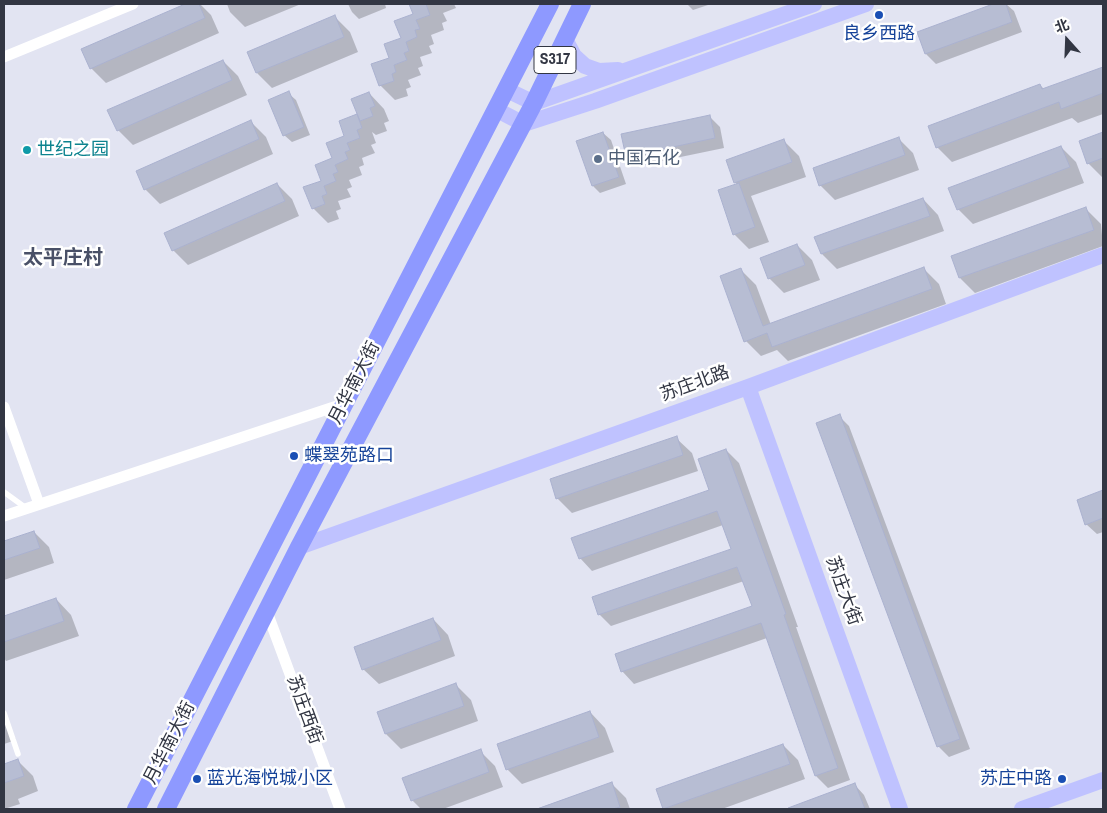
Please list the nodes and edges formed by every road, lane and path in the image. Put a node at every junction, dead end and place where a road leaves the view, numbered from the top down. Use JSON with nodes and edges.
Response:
{"nodes":[{"id":1,"x":134,"y":4,"type":"edge"},
{"id":2,"x":814,"y":4,"type":"edge"},
{"id":3,"x":866,"y":4,"type":"edge"},
{"id":4,"x":549,"y":5,"type":"edge"},
{"id":5,"x":579,"y":10,"type":"edge"},
{"id":6,"x":565,"y":39,"type":"junction"},
{"id":7,"x":4,"y":57,"type":"edge"},
{"id":8,"x":630,"y":69,"type":"junction"},
{"id":9,"x":506,"y":90,"type":"junction"},
{"id":10,"x":534,"y":103,"type":"junction"},
{"id":11,"x":496,"y":110,"type":"junction"},
{"id":12,"x":524,"y":124,"type":"junction"},
{"id":13,"x":478,"y":146,"type":"junction"},
{"id":14,"x":505,"y":158,"type":"junction"},
{"id":15,"x":1103,"y":256,"type":"edge"},
{"id":16,"x":748,"y":387,"type":"junction"},
{"id":17,"x":343,"y":404,"type":"junction"},
{"id":18,"x":4,"y":407,"type":"edge"},
{"id":19,"x":4,"y":492,"type":"edge"},
{"id":20,"x":39,"y":504,"type":"junction"},
{"id":21,"x":26,"y":508,"type":"junction"},
{"id":22,"x":4,"y":516,"type":"edge"},
{"id":23,"x":299,"y":547,"type":"junction"},
{"id":24,"x":267,"y":612,"type":"junction"},
{"id":25,"x":4,"y":713,"type":"edge"},
{"id":26,"x":18,"y":754,"type":"dead end"},
{"id":27,"x":1103,"y":780,"type":"edge"},
{"id":28,"x":136,"y":809,"type":"edge"},
{"id":29,"x":166,"y":809,"type":"edge"},
{"id":30,"x":340,"y":809,"type":"edge"},
{"id":31,"x":900,"y":809,"type":"edge"},
{"id":32,"x":1022,"y":809,"type":"edge"}],
"edges":[{"from":1,"to":7,"type":"street"},
{"from":2,"to":8,"type":"main road"},
{"from":3,"to":12,"type":"main road"},
{"from":4,"to":5,"type":"main road"},
{"from":4,"to":9,"type":"main road","number":"S317"},
{"from":5,"to":6,"type":"main road","number":"S317"},
{"from":6,"to":8,"type":"main road"},
{"from":6,"to":10,"type":"main road","number":"S317"},
{"from":8,"to":10,"type":"main road"},
{"from":9,"to":10,"type":"main road"},
{"from":9,"to":11,"type":"main road","name":"月华南大街","number":"S317"},
{"from":10,"to":12,"type":"main road","name":"月华南大街","number":"S317"},
{"from":11,"to":12,"type":"main road"},
{"from":11,"to":13,"type":"main road","name":"月华南大街","number":"S317"},
{"from":12,"to":14,"type":"main road","name":"月华南大街","number":"S317"},
{"from":13,"to":14,"type":"main road"},
{"from":13,"to":17,"type":"main road","name":"月华南大街","number":"S317"},
{"from":14,"to":23,"type":"main road","name":"月华南大街","number":"S317"},
{"from":15,"to":16,"type":"main road","name":"苏庄北路"},
{"from":16,"to":23,"type":"main road","name":"苏庄北路"},
{"from":16,"to":31,"type":"main road","name":"苏庄大街"},
{"from":17,"to":20,"type":"street"},
{"from":17,"to":28,"type":"main road","name":"月华南大街","number":"S317"},
{"from":18,"to":20,"type":"street"},
{"from":19,"to":21,"type":"lane"},
{"from":20,"to":21,"type":"street"},
{"from":21,"to":22,"type":"street"},
{"from":23,"to":24,"type":"main road","name":"月华南大街","number":"S317"},
{"from":24,"to":29,"type":"main road","name":"月华南大街","number":"S317"},
{"from":24,"to":30,"type":"street","name":"苏庄西街"},
{"from":25,"to":26,"type":"lane"},
{"from":27,"to":32,"type":"main road"}]}
